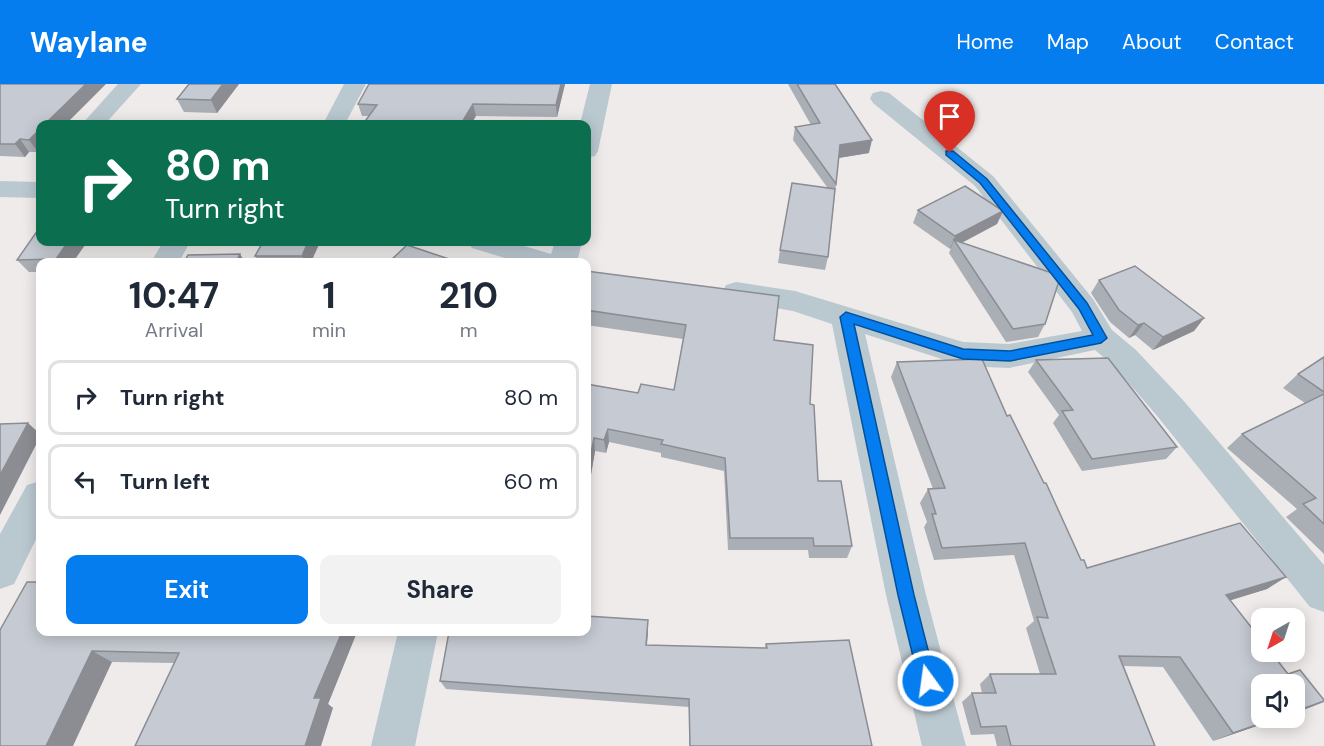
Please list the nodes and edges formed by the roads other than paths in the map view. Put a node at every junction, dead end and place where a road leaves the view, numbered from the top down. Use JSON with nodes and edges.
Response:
{"nodes":[{"id":1,"x":130,"y":84,"type":"edge"},
{"id":2,"x":355,"y":84,"type":"edge"},
{"id":3,"x":601,"y":84,"type":"edge"},
{"id":4,"x":881,"y":98,"type":"dead end"},
{"id":5,"x":97,"y":120,"type":"edge"},
{"id":6,"x":336,"y":120,"type":"edge"},
{"id":7,"x":591,"y":129,"type":"edge"},
{"id":8,"x":36,"y":187,"type":"edge"},
{"id":9,"x":0,"y":189,"type":"edge"},
{"id":10,"x":495,"y":246,"type":"edge"},
{"id":11,"x":534,"y":258,"type":"edge"},
{"id":12,"x":714,"y":289,"type":"edge"},
{"id":13,"x":846,"y":317,"type":"junction"},
{"id":14,"x":1101,"y":338,"type":"junction"},
{"id":15,"x":36,"y":504,"type":"edge"},
{"id":16,"x":0,"y":571,"type":"edge"},
{"id":17,"x":1324,"y":594,"type":"edge"},
{"id":18,"x":417,"y":636,"type":"edge"},
{"id":19,"x":393,"y":746,"type":"edge"},
{"id":20,"x":944,"y":746,"type":"edge"}],
"edges":[{"from":1,"to":5,"type":"street"},
{"from":2,"to":6,"type":"street"},
{"from":3,"to":7,"type":"street"},
{"from":4,"to":14,"type":"street"},
{"from":8,"to":9,"type":"street"},
{"from":10,"to":11,"type":"street"},
{"from":12,"to":13,"type":"street"},
{"from":13,"to":14,"type":"street"},
{"from":13,"to":20,"type":"street"},
{"from":14,"to":17,"type":"street"},
{"from":15,"to":16,"type":"street"},
{"from":18,"to":19,"type":"street"}]}
